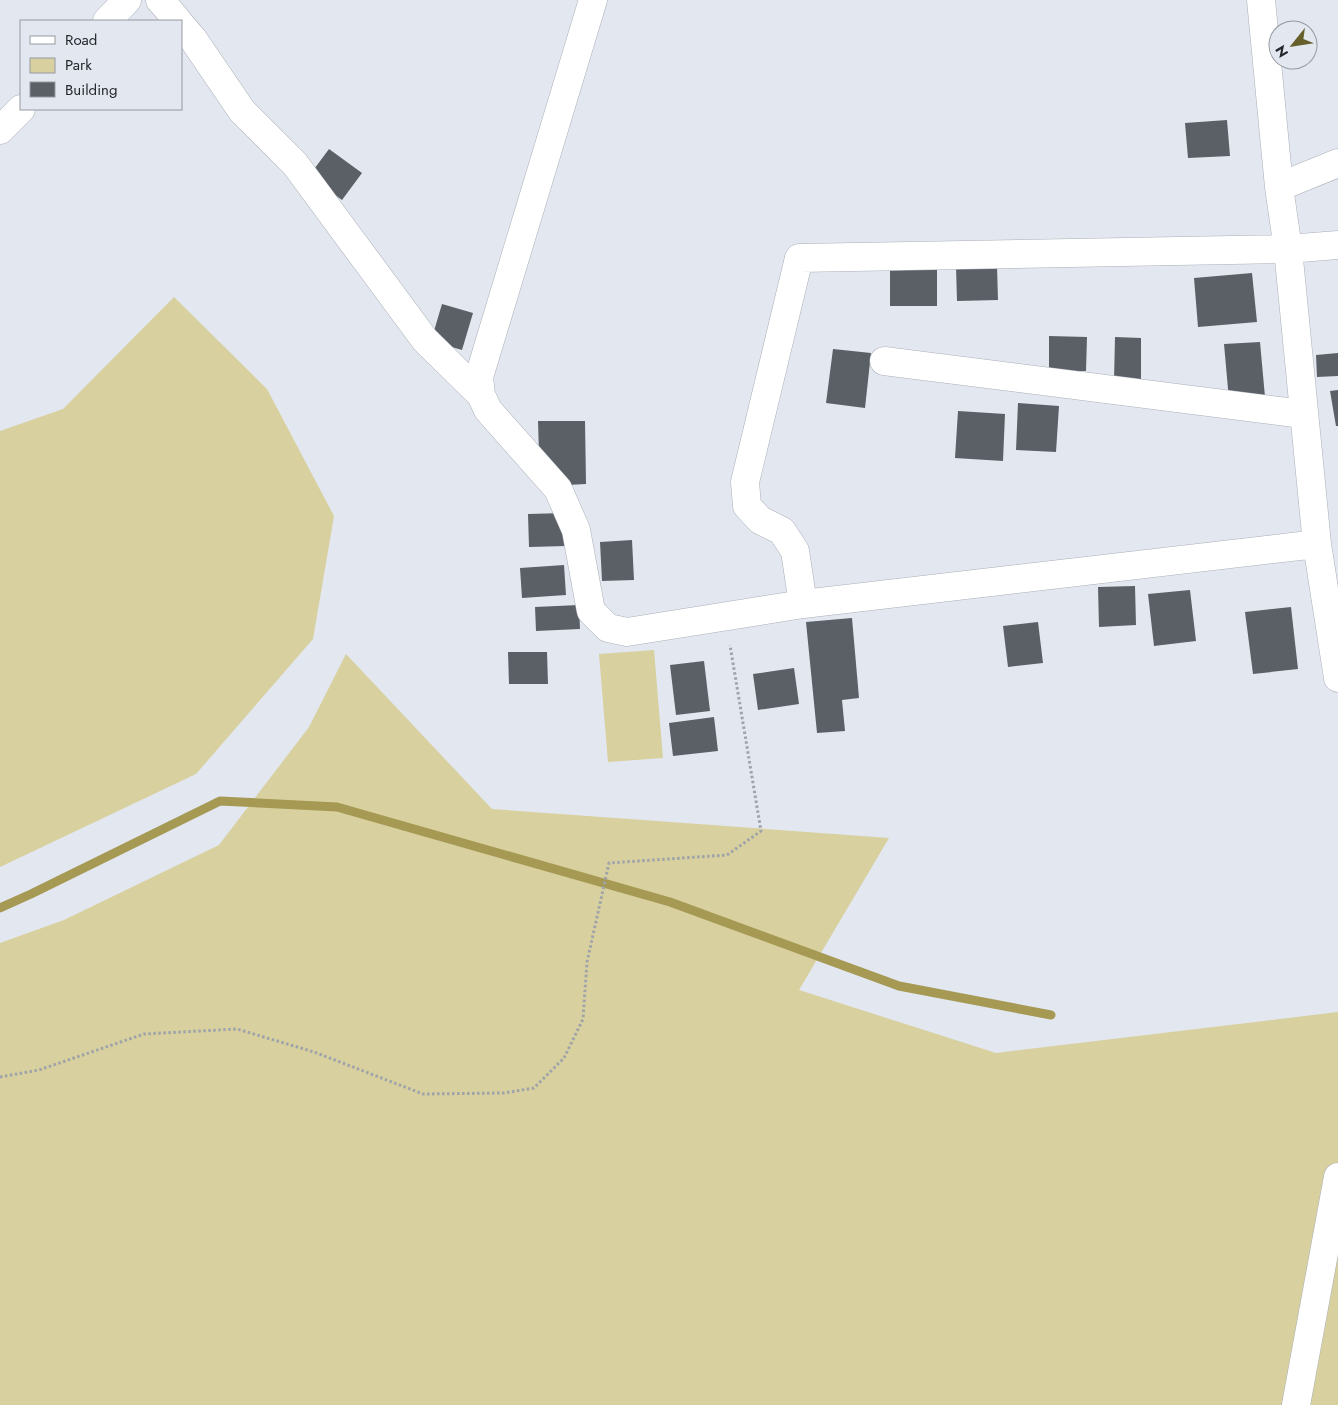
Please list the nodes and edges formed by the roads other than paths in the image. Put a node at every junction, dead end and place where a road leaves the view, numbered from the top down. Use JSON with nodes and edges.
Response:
{"nodes":[{"id":1,"x":127,"y":0,"type":"edge"},
{"id":2,"x":160,"y":0,"type":"edge"},
{"id":3,"x":593,"y":0,"type":"edge"},
{"id":4,"x":1261,"y":0,"type":"edge"},
{"id":5,"x":107,"y":20,"type":"edge"},
{"id":6,"x":177,"y":20,"type":"edge"},
{"id":7,"x":182,"y":26,"type":"edge"},
{"id":8,"x":20,"y":109,"type":"edge"},
{"id":9,"x":0,"y":130,"type":"edge"},
{"id":10,"x":1338,"y":163,"type":"edge"},
{"id":11,"x":1279,"y":187,"type":"junction"},
{"id":12,"x":1338,"y":245,"type":"edge"},
{"id":13,"x":1288,"y":250,"type":"junction"},
{"id":14,"x":884,"y":361,"type":"dead end"},
{"id":15,"x":481,"y":395,"type":"junction"},
{"id":16,"x":1303,"y":414,"type":"junction"},
{"id":17,"x":1317,"y":544,"type":"junction"},
{"id":18,"x":803,"y":604,"type":"junction"},
{"id":19,"x":1338,"y":678,"type":"edge"},
{"id":20,"x":1338,"y":1177,"type":"edge"},
{"id":21,"x":1296,"y":1405,"type":"edge"}],
"edges":[{"from":1,"to":5,"type":"street"},
{"from":2,"to":6,"type":"street"},
{"from":3,"to":15,"type":"street"},
{"from":4,"to":11,"type":"street"},
{"from":7,"to":15,"type":"street"},
{"from":8,"to":9,"type":"street"},
{"from":10,"to":11,"type":"street"},
{"from":11,"to":13,"type":"street"},
{"from":12,"to":13,"type":"street"},
{"from":13,"to":16,"type":"street"},
{"from":13,"to":18,"type":"street"},
{"from":14,"to":16,"type":"street"},
{"from":15,"to":18,"type":"street"},
{"from":16,"to":17,"type":"street"},
{"from":17,"to":18,"type":"street"},
{"from":17,"to":19,"type":"street"},
{"from":20,"to":21,"type":"street"}]}
